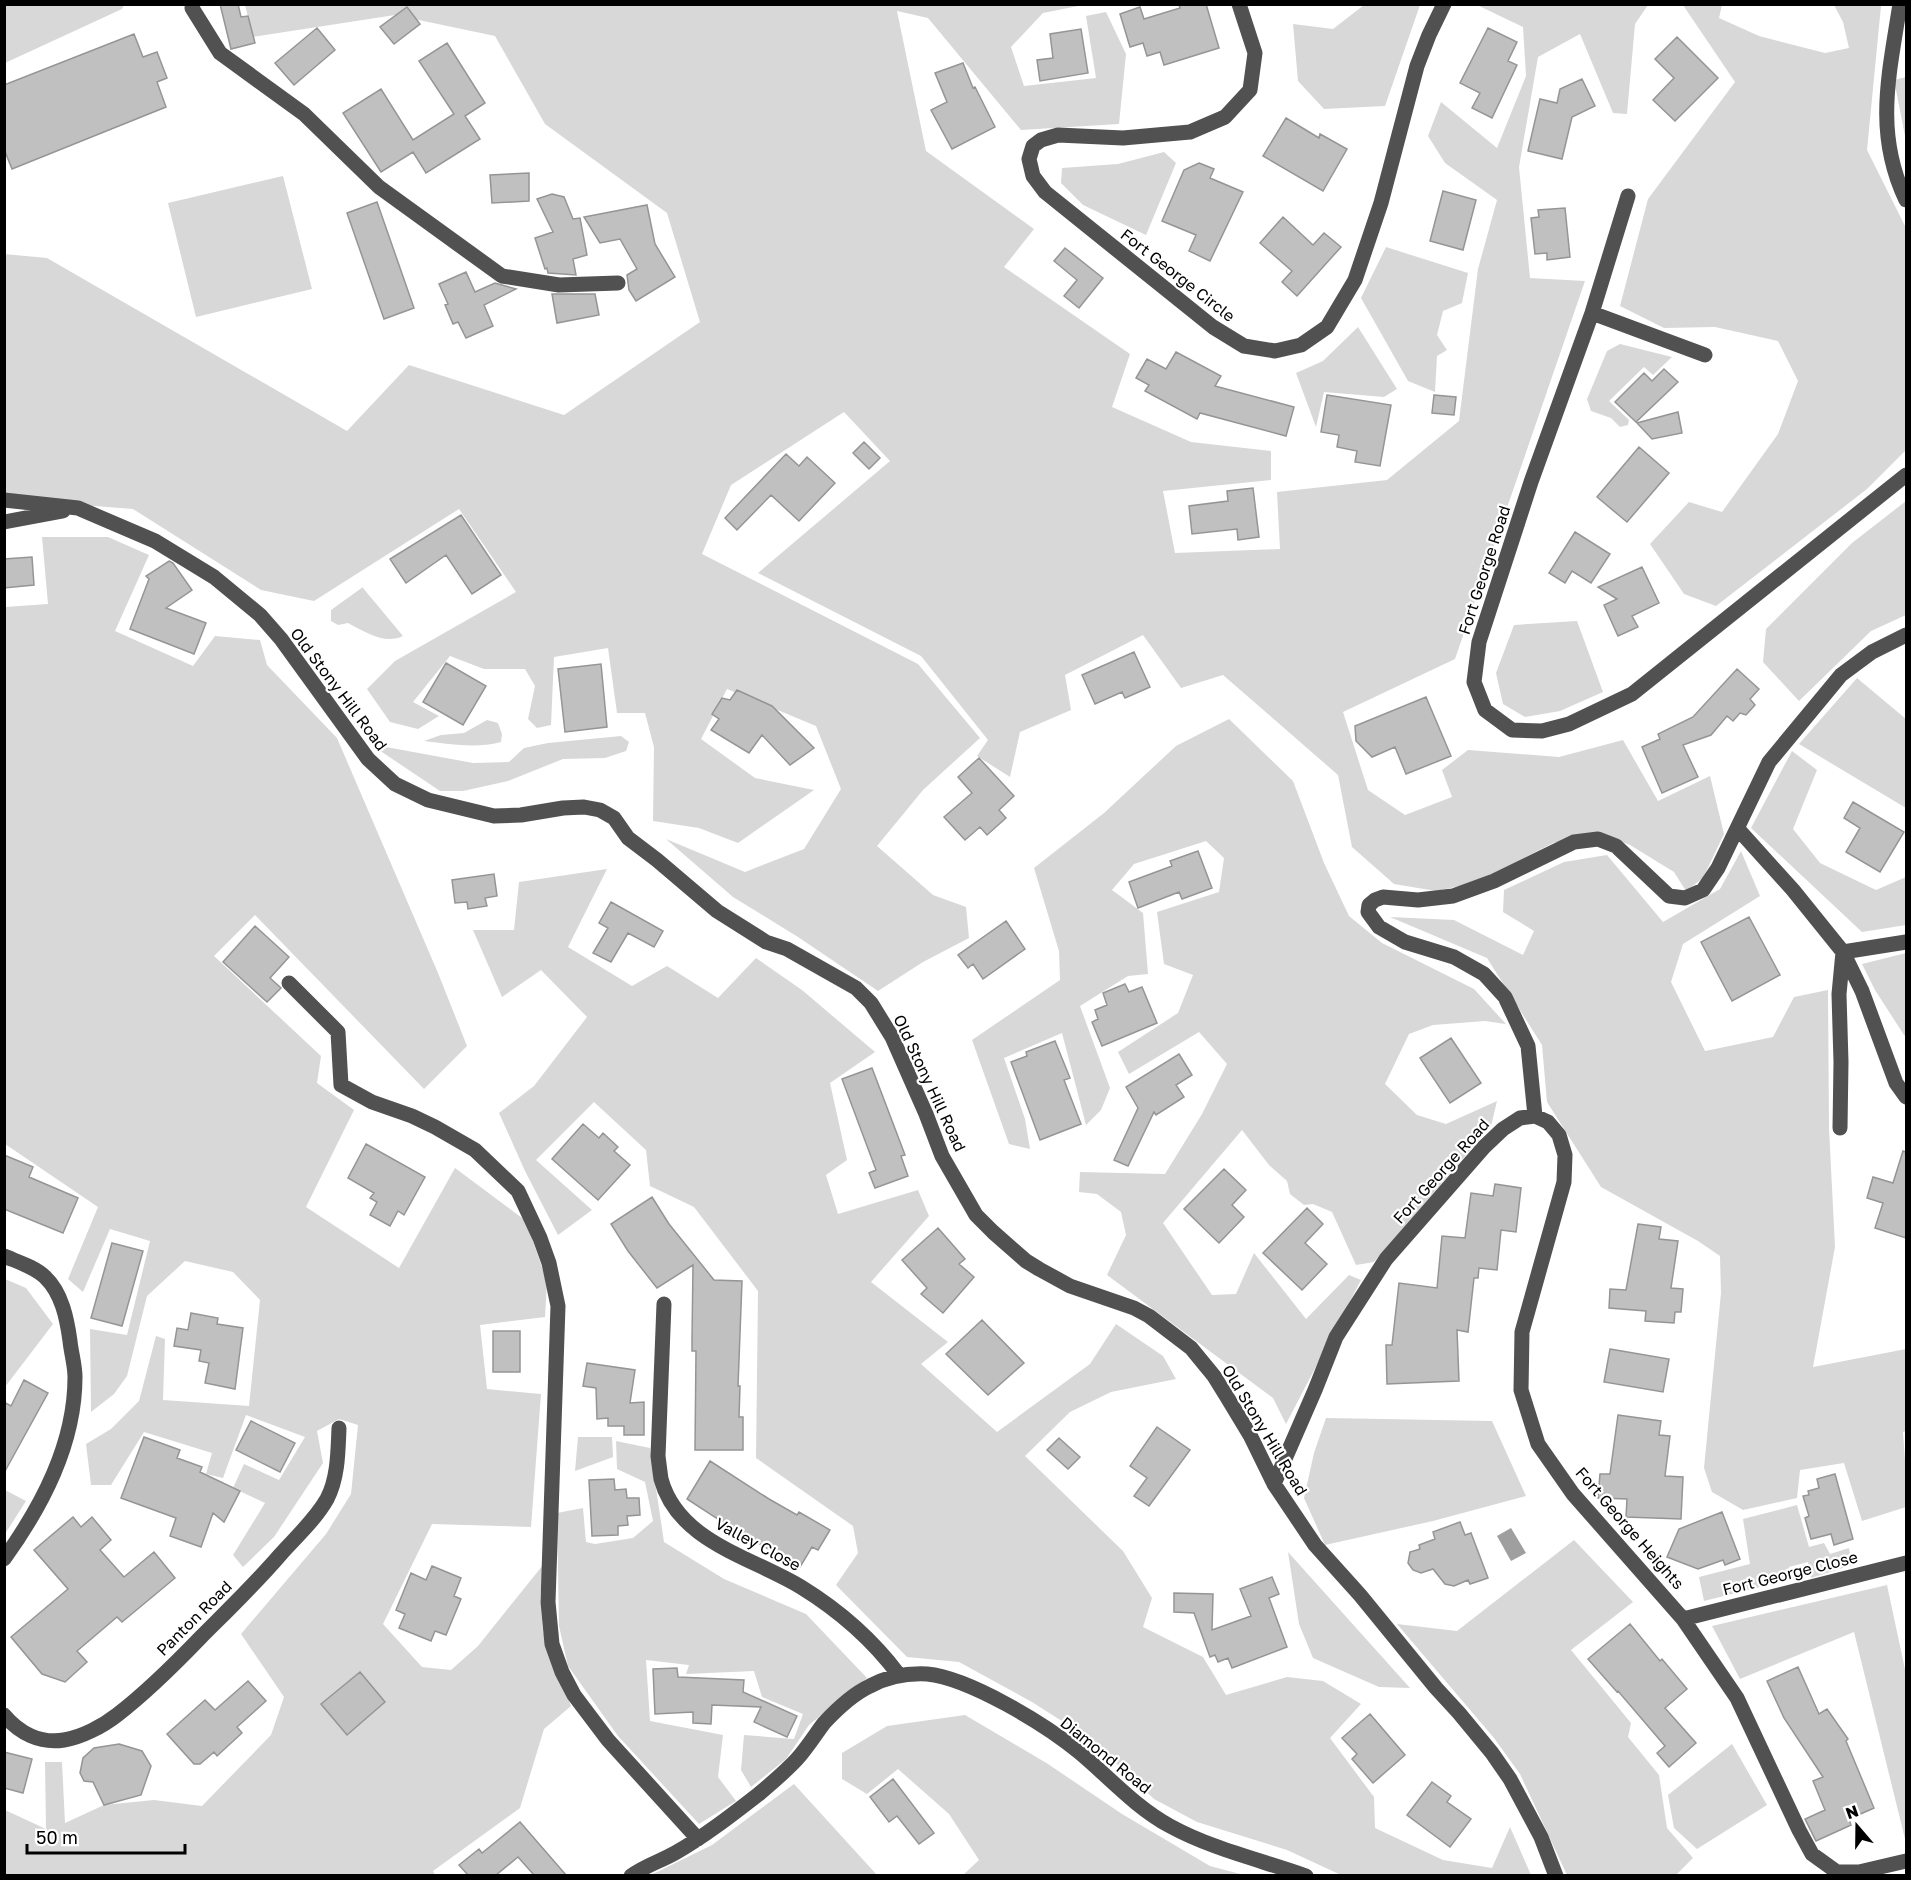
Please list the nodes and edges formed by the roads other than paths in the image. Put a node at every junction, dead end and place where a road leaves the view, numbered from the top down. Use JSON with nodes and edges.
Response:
{"nodes":[{"id":1,"x":193,"y":4,"type":"edge"},
{"id":2,"x":1239,"y":4,"type":"edge"},
{"id":3,"x":1444,"y":4,"type":"edge"},
{"id":4,"x":1900,"y":4,"type":"edge"},
{"id":5,"x":1628,"y":195,"type":"dead end"},
{"id":6,"x":1906,"y":200,"type":"edge"},
{"id":7,"x":618,"y":283,"type":"dead end"},
{"id":8,"x":1592,"y":313,"type":"junction"},
{"id":9,"x":1705,"y":355,"type":"dead end"},
{"id":10,"x":1906,"y":475,"type":"edge"},
{"id":11,"x":4,"y":500,"type":"edge"},
{"id":12,"x":78,"y":508,"type":"junction"},
{"id":13,"x":4,"y":522,"type":"edge"},
{"id":14,"x":1906,"y":635,"type":"edge"},
{"id":15,"x":1738,"y":830,"type":"junction"},
{"id":16,"x":1906,"y":942,"type":"edge"},
{"id":17,"x":1843,"y":952,"type":"junction"},
{"id":18,"x":289,"y":983,"type":"dead end"},
{"id":19,"x":1906,"y":1096,"type":"edge"},
{"id":20,"x":1535,"y":1116,"type":"junction"},
{"id":21,"x":1840,"y":1128,"type":"dead end"},
{"id":22,"x":4,"y":1256,"type":"edge"},
{"id":23,"x":664,"y":1305,"type":"dead end"},
{"id":24,"x":339,"y":1428,"type":"dead end"},
{"id":25,"x":1274,"y":1484,"type":"junction"},
{"id":26,"x":4,"y":1559,"type":"edge"},
{"id":27,"x":1906,"y":1563,"type":"edge"},
{"id":28,"x":1683,"y":1619,"type":"junction"},
{"id":29,"x":899,"y":1675,"type":"junction"},
{"id":30,"x":4,"y":1715,"type":"edge"},
{"id":31,"x":698,"y":1839,"type":"junction"},
{"id":32,"x":1906,"y":1862,"type":"edge"},
{"id":33,"x":631,"y":1875,"type":"edge"},
{"id":34,"x":1306,"y":1875,"type":"edge"},
{"id":35,"x":1556,"y":1875,"type":"edge"}],
"edges":[{"from":1,"to":7,"type":"street"},
{"from":2,"to":3,"type":"street","name":"Fort George Circle"},
{"from":4,"to":6,"type":"street"},
{"from":5,"to":8,"type":"street","name":"Fort George Road"},
{"from":8,"to":9,"type":"street"},
{"from":8,"to":10,"type":"street","name":"Fort George Road"},
{"from":11,"to":12,"type":"street","name":"Old Stony Hill Road"},
{"from":12,"to":13,"type":"street"},
{"from":12,"to":25,"type":"street","name":"Old Stony Hill Road"},
{"from":14,"to":15,"type":"street"},
{"from":15,"to":17,"type":"street"},
{"from":15,"to":20,"type":"street"},
{"from":16,"to":17,"type":"street"},
{"from":17,"to":19,"type":"street"},
{"from":17,"to":21,"type":"street"},
{"from":18,"to":31,"type":"street"},
{"from":20,"to":25,"type":"street","name":"Fort George Road"},
{"from":20,"to":28,"type":"street","name":"Fort George Heights"},
{"from":22,"to":26,"type":"street"},
{"from":23,"to":29,"type":"street","name":"Valley Close"},
{"from":24,"to":30,"type":"street","name":"Panton Road"},
{"from":25,"to":35,"type":"street","name":"Old Stony Hill Road"},
{"from":27,"to":28,"type":"street","name":"Fort George Close"},
{"from":28,"to":32,"type":"street","name":"Fort George Heights"},
{"from":29,"to":31,"type":"street","name":"Diamond Road"},
{"from":29,"to":34,"type":"street","name":"Diamond Road"},
{"from":31,"to":33,"type":"street","name":"Diamond Road"}]}
